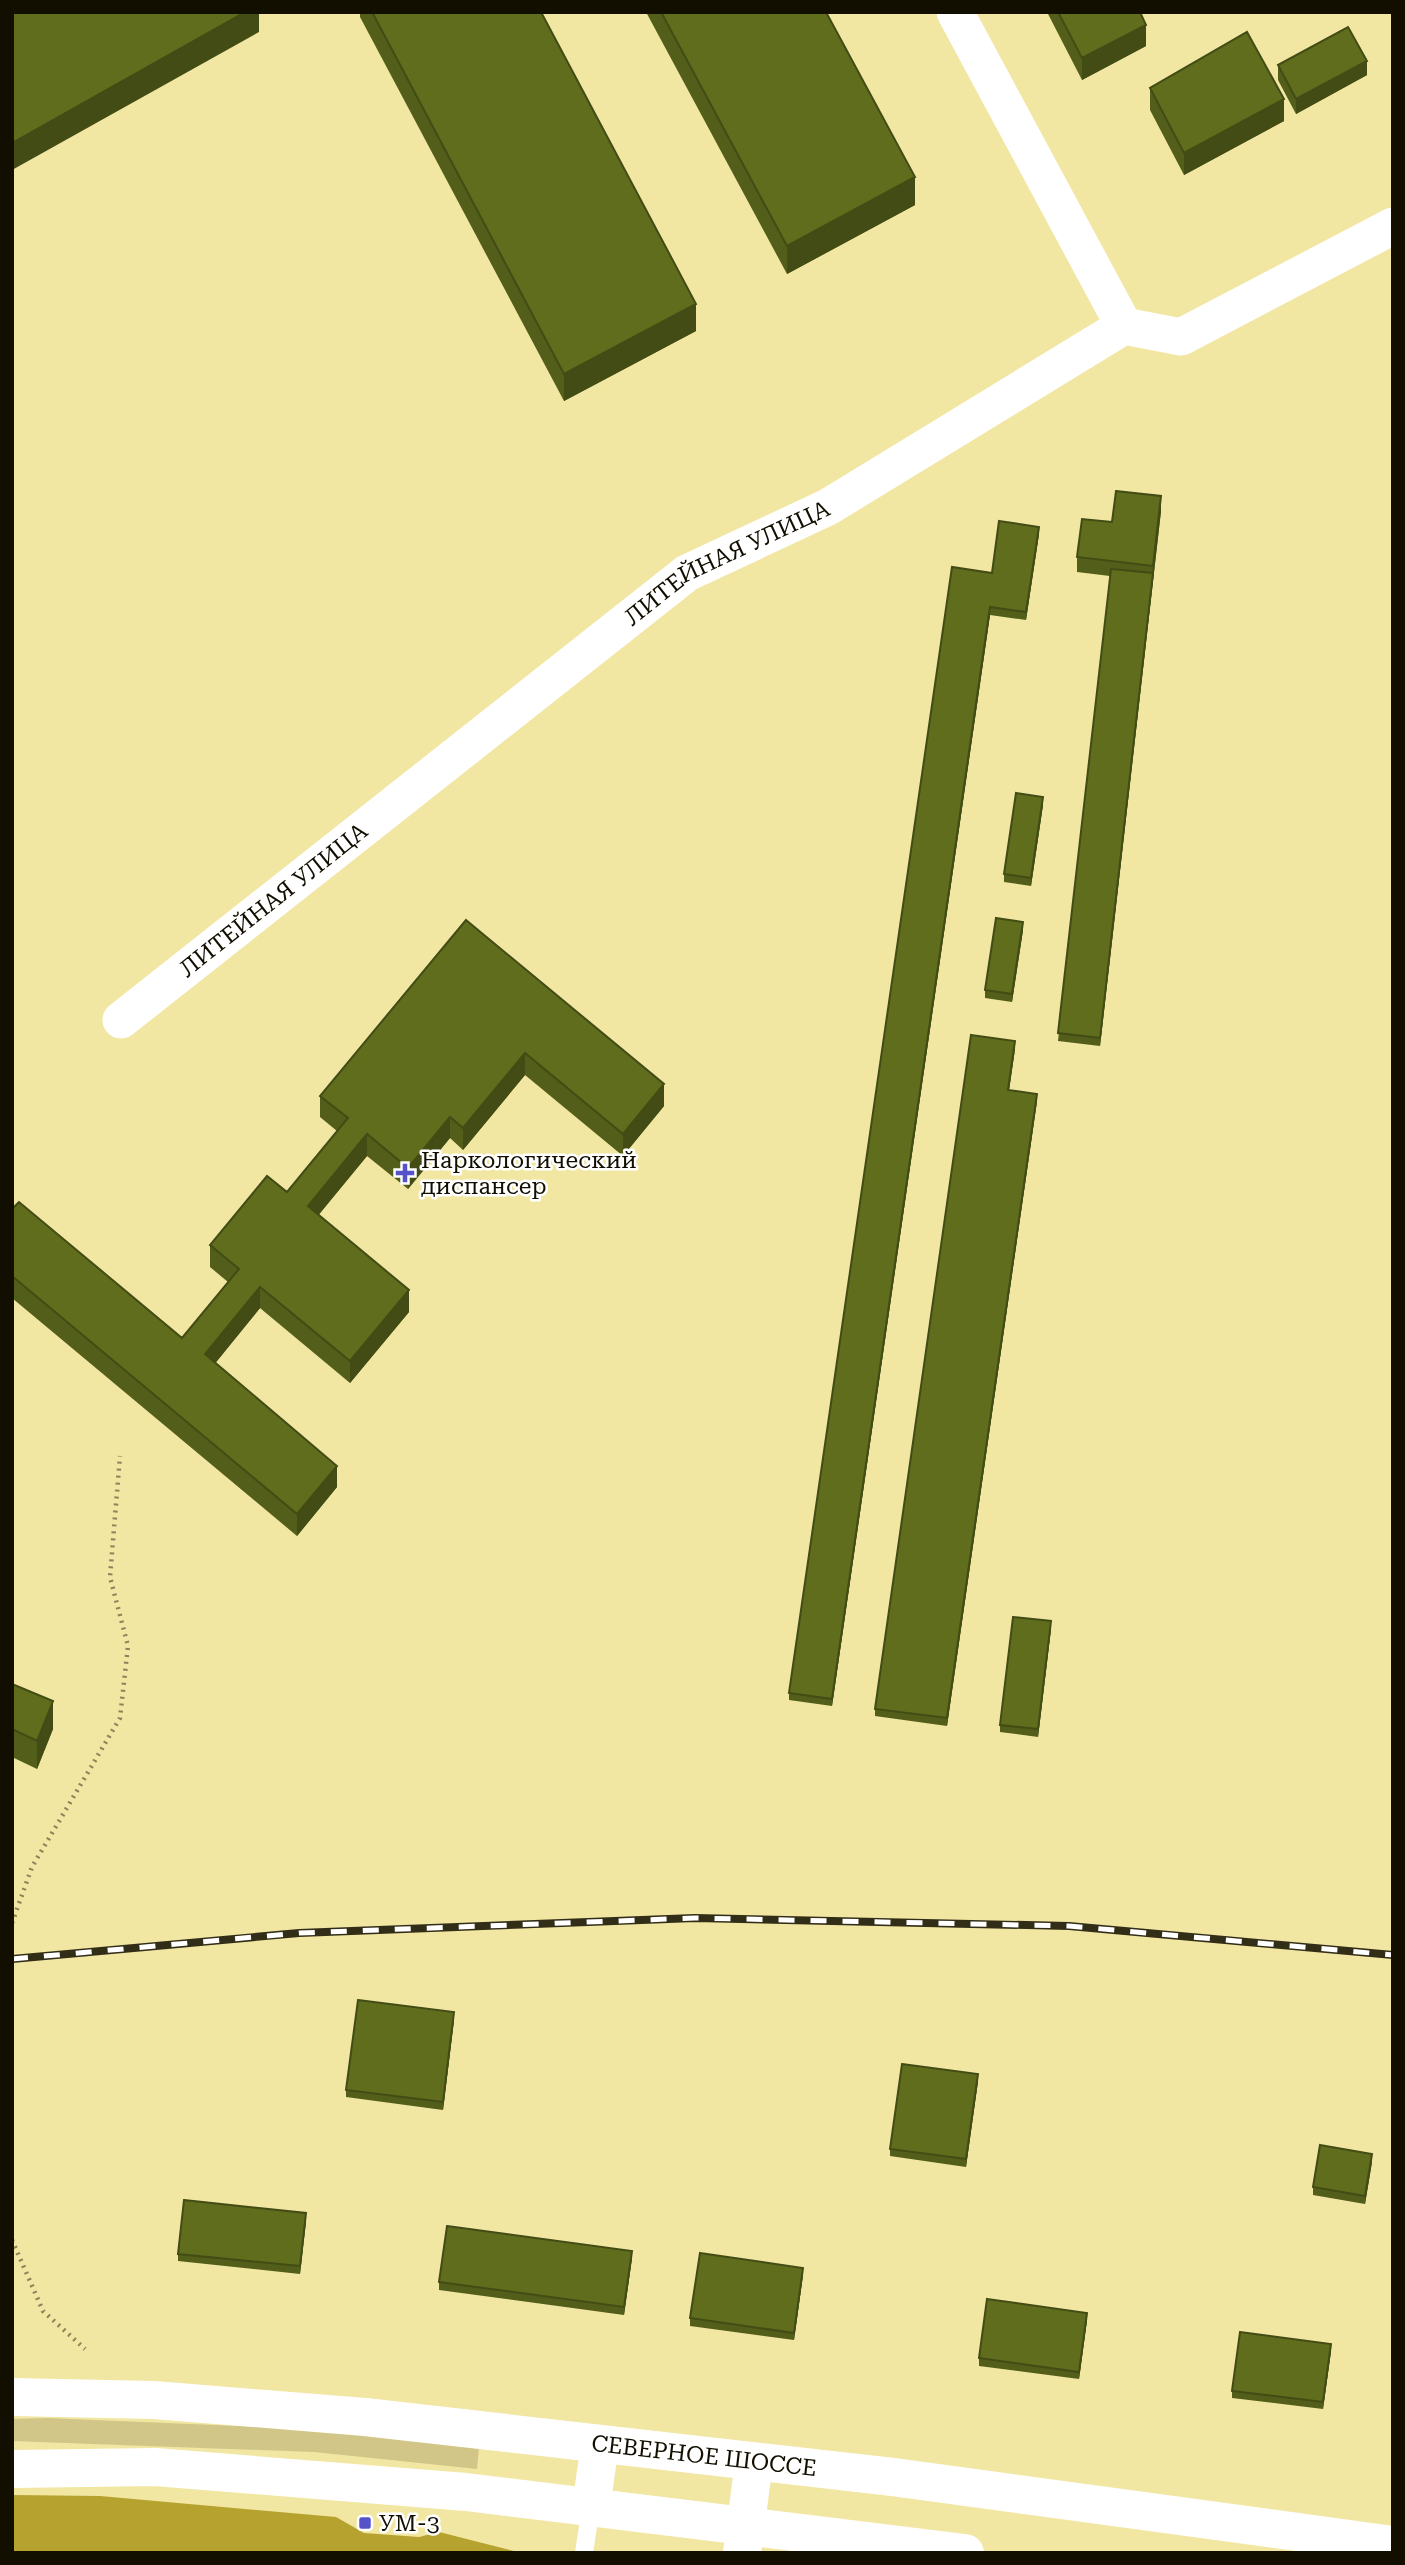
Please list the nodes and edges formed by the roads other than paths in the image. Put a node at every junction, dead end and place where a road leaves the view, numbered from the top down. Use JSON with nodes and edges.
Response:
{"nodes":[{"id":1,"x":955,"y":12,"type":"edge"},
{"id":2,"x":1393,"y":226,"type":"edge"},
{"id":3,"x":1124,"y":326,"type":"junction"},
{"id":4,"x":121,"y":1020,"type":"dead end"},
{"id":5,"x":12,"y":2398,"type":"edge"},
{"id":6,"x":600,"y":2444,"type":"junction"},
{"id":7,"x":754,"y":2462,"type":"junction"},
{"id":8,"x":12,"y":2469,"type":"edge"},
{"id":9,"x":591,"y":2507,"type":"junction"},
{"id":10,"x":744,"y":2538,"type":"edge"},
{"id":11,"x":1393,"y":2544,"type":"edge"},
{"id":12,"x":584,"y":2553,"type":"edge"},
{"id":13,"x":965,"y":2553,"type":"edge"}],
"edges":[{"from":1,"to":3,"type":"street"},
{"from":2,"to":3,"type":"street"},
{"from":3,"to":4,"type":"street","name":"ЛИТЕЙНАЯ УЛИЦА"},
{"from":5,"to":6,"type":"main road","name":"СЕВЕРНОЕ ШОССЕ"},
{"from":6,"to":7,"type":"main road","name":"СЕВЕРНОЕ ШОССЕ"},
{"from":6,"to":9,"type":"main road"},
{"from":7,"to":10,"type":"main road"},
{"from":7,"to":11,"type":"main road","name":"СЕВЕРНОЕ ШОССЕ"},
{"from":8,"to":9,"type":"main road"},
{"from":9,"to":10,"type":"main road"},
{"from":9,"to":12,"type":"lane"},
{"from":10,"to":13,"type":"main road"}]}
